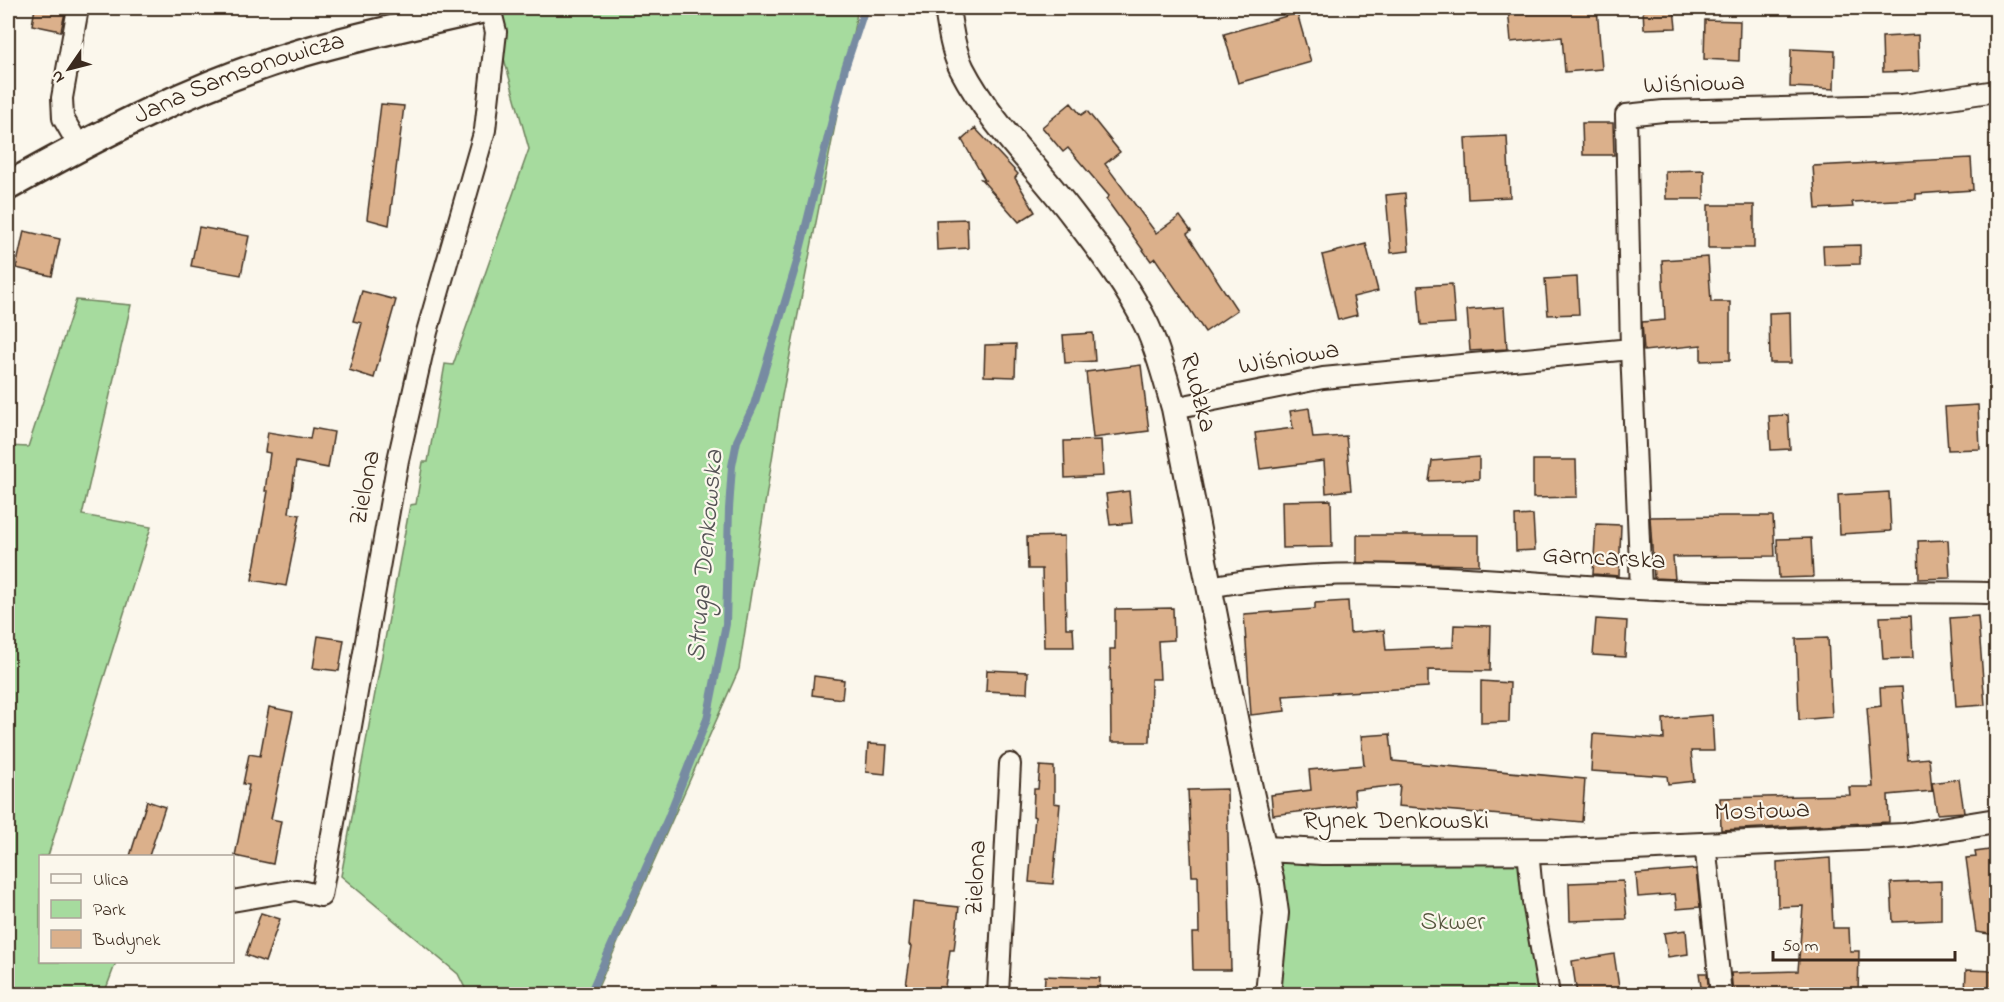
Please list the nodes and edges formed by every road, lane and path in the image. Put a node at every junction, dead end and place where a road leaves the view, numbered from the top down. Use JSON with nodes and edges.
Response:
{"nodes":[{"id":1,"x":78,"y":8,"type":"edge"},
{"id":2,"x":488,"y":8,"type":"edge"},
{"id":3,"x":947,"y":8,"type":"edge"},
{"id":4,"x":1996,"y":91,"type":"edge"},
{"id":5,"x":79,"y":146,"type":"junction"},
{"id":6,"x":8,"y":186,"type":"edge"},
{"id":7,"x":1631,"y":349,"type":"junction"},
{"id":8,"x":1174,"y":408,"type":"junction"},
{"id":9,"x":1209,"y":587,"type":"junction"},
{"id":10,"x":1641,"y":589,"type":"junction"},
{"id":11,"x":1996,"y":594,"type":"edge"},
{"id":12,"x":1010,"y":764,"type":"dead end"},
{"id":13,"x":1996,"y":821,"type":"edge"},
{"id":14,"x":1705,"y":843,"type":"junction"},
{"id":15,"x":1266,"y":849,"type":"junction"},
{"id":16,"x":1528,"y":851,"type":"junction"},
{"id":17,"x":234,"y":901,"type":"edge"},
{"id":18,"x":998,"y":994,"type":"edge"},
{"id":19,"x":1268,"y":994,"type":"edge"},
{"id":20,"x":1549,"y":994,"type":"edge"},
{"id":21,"x":1721,"y":994,"type":"edge"}],
"edges":[{"from":1,"to":5,"type":"street"},
{"from":2,"to":5,"type":"main road","name":"Jana Samsonowicza"},
{"from":2,"to":17,"type":"street","name":"Zielona"},
{"from":3,"to":8,"type":"street","name":"Rudzka"},
{"from":4,"to":7,"type":"street","name":"Wiśniowa"},
{"from":5,"to":6,"type":"main road","name":"Jana Samsonowicza"},
{"from":7,"to":8,"type":"street","name":"Wiśniowa"},
{"from":7,"to":10,"type":"street","name":"Wiśniowa"},
{"from":8,"to":9,"type":"street","name":"Rudzka"},
{"from":9,"to":10,"type":"street","name":"Garncarska"},
{"from":9,"to":15,"type":"street","name":"Rudzka"},
{"from":10,"to":11,"type":"street","name":"Garncarska"},
{"from":12,"to":18,"type":"street","name":"Zielona"},
{"from":13,"to":14,"type":"street","name":"Mostowa"},
{"from":14,"to":16,"type":"street","name":"Mostowa"},
{"from":14,"to":21,"type":"street"},
{"from":15,"to":16,"type":"street","name":"Rynek Denkowski"},
{"from":15,"to":19,"type":"street"},
{"from":16,"to":20,"type":"street"}]}
